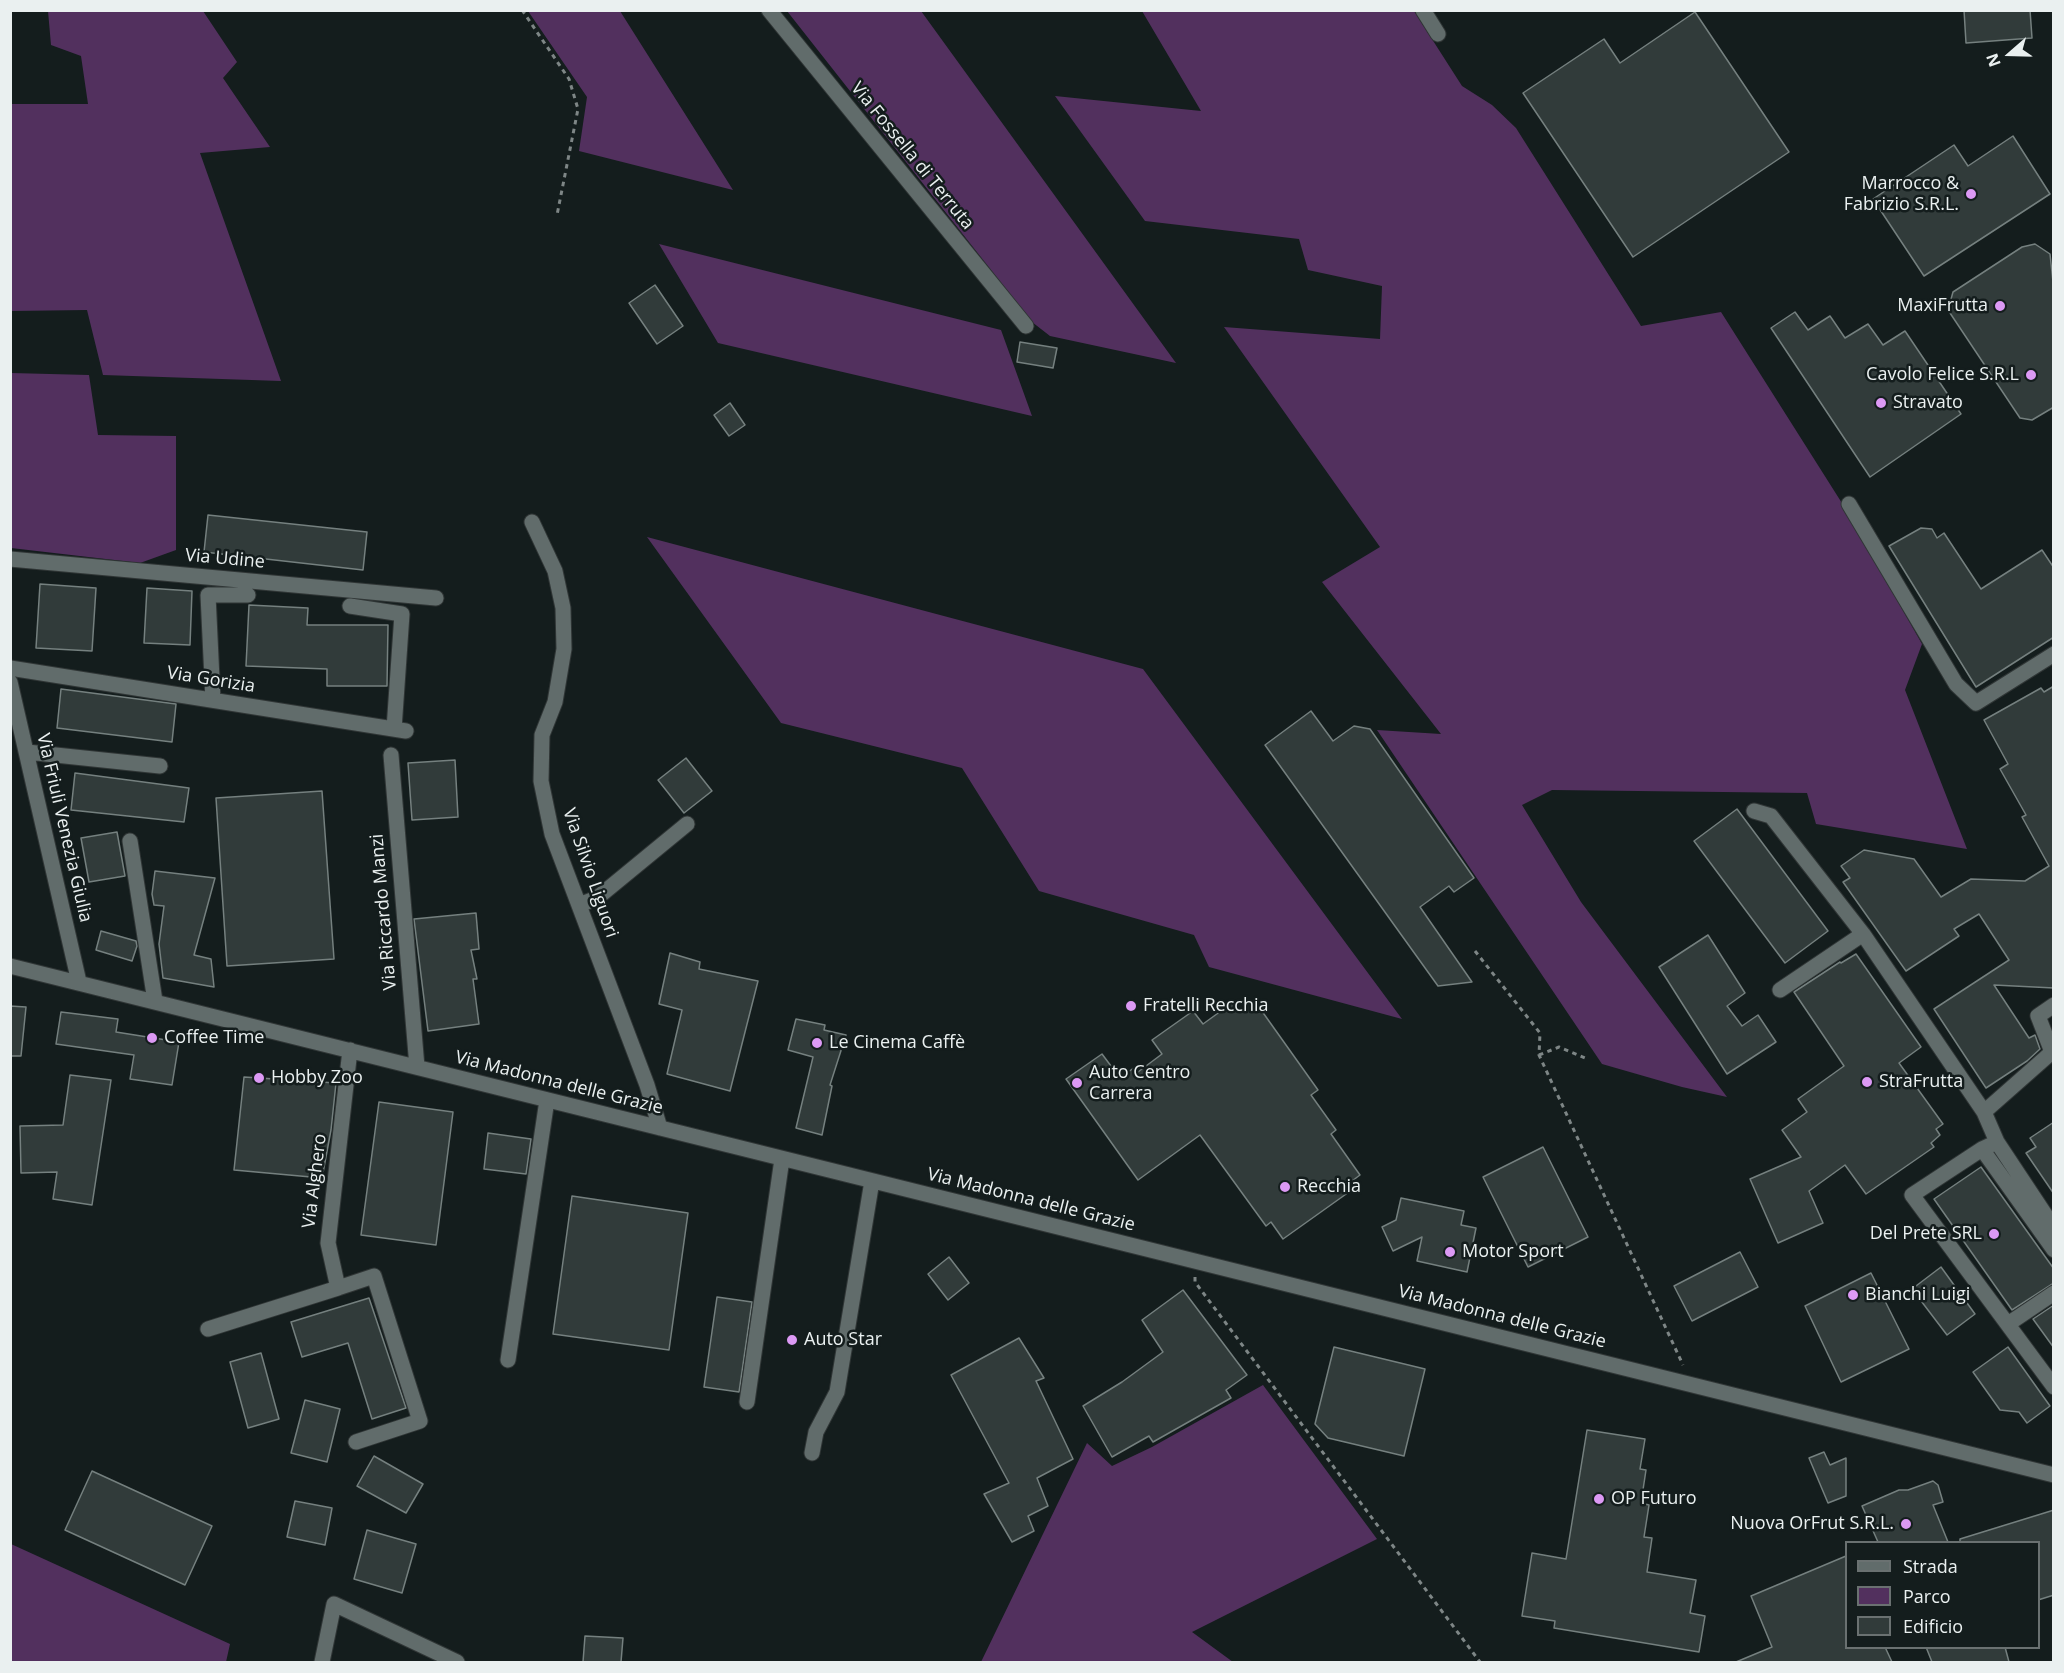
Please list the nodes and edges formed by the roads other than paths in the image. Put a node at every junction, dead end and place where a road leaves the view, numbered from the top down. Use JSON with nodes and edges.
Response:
{"nodes":[{"id":1,"x":769,"y":10,"type":"edge"},
{"id":2,"x":1423,"y":10,"type":"edge"},
{"id":3,"x":1438,"y":34,"type":"dead end"},
{"id":4,"x":1026,"y":326,"type":"dead end"},
{"id":5,"x":1849,"y":504,"type":"dead end"},
{"id":6,"x":532,"y":522,"type":"dead end"},
{"id":7,"x":10,"y":559,"type":"edge"},
{"id":8,"x":248,"y":595,"type":"dead end"},
{"id":9,"x":436,"y":598,"type":"dead end"},
{"id":10,"x":350,"y":606,"type":"dead end"},
{"id":11,"x":2054,"y":654,"type":"edge"},
{"id":12,"x":10,"y":668,"type":"edge"},
{"id":13,"x":10,"y":682,"type":"edge"},
{"id":14,"x":213,"y":700,"type":"junction"},
{"id":15,"x":27,"y":752,"type":"junction"},
{"id":16,"x":391,"y":754,"type":"dead end"},
{"id":17,"x":160,"y":765,"type":"dead end"},
{"id":18,"x":1754,"y":812,"type":"dead end"},
{"id":19,"x":687,"y":824,"type":"dead end"},
{"id":20,"x":130,"y":841,"type":"dead end"},
{"id":21,"x":579,"y":905,"type":"junction"},
{"id":22,"x":1863,"y":934,"type":"junction"},
{"id":23,"x":10,"y":966,"type":"edge"},
{"id":24,"x":79,"y":982,"type":"junction"},
{"id":25,"x":1780,"y":990,"type":"dead end"},
{"id":26,"x":155,"y":1001,"type":"junction"},
{"id":27,"x":2054,"y":1005,"type":"edge"},
{"id":28,"x":351,"y":1050,"type":"junction"},
{"id":29,"x":417,"y":1067,"type":"junction"},
{"id":30,"x":547,"y":1100,"type":"junction"},
{"id":31,"x":1984,"y":1112,"type":"junction"},
{"id":32,"x":660,"y":1128,"type":"junction"},
{"id":33,"x":1997,"y":1142,"type":"junction"},
{"id":34,"x":1982,"y":1149,"type":"junction"},
{"id":35,"x":782,"y":1159,"type":"junction"},
{"id":36,"x":872,"y":1181,"type":"junction"},
{"id":37,"x":2054,"y":1228,"type":"edge"},
{"id":38,"x":2054,"y":1250,"type":"edge"},
{"id":39,"x":338,"y":1288,"type":"junction"},
{"id":40,"x":2054,"y":1293,"type":"edge"},
{"id":41,"x":2008,"y":1324,"type":"junction"},
{"id":42,"x":208,"y":1329,"type":"dead end"},
{"id":43,"x":508,"y":1360,"type":"dead end"},
{"id":44,"x":2054,"y":1387,"type":"edge"},
{"id":45,"x":747,"y":1402,"type":"dead end"},
{"id":46,"x":356,"y":1442,"type":"dead end"},
{"id":47,"x":812,"y":1453,"type":"dead end"},
{"id":48,"x":2049,"y":1477,"type":"edge"},
{"id":49,"x":322,"y":1662,"type":"edge"},
{"id":50,"x":457,"y":1662,"type":"edge"}],
"edges":[{"from":1,"to":4,"type":"street","name":"Via Fossella di Terruta"},
{"from":2,"to":3,"type":"street"},
{"from":5,"to":11,"type":"street"},
{"from":6,"to":21,"type":"street","name":"Via Silvio Liguori"},
{"from":7,"to":9,"type":"street","name":"Via Udine"},
{"from":8,"to":14,"type":"street"},
{"from":10,"to":14,"type":"street","name":"Via Gorizia"},
{"from":12,"to":14,"type":"street","name":"Via Gorizia"},
{"from":13,"to":15,"type":"street","name":"Via Friuli Venezia Giulia"},
{"from":15,"to":17,"type":"street"},
{"from":15,"to":24,"type":"street","name":"Via Friuli Venezia Giulia"},
{"from":16,"to":29,"type":"street","name":"Via Riccardo Manzi"},
{"from":18,"to":22,"type":"street"},
{"from":19,"to":21,"type":"street"},
{"from":20,"to":26,"type":"street"},
{"from":21,"to":32,"type":"street","name":"Via Silvio Liguori"},
{"from":22,"to":25,"type":"street"},
{"from":22,"to":31,"type":"street"},
{"from":23,"to":24,"type":"street","name":"Via Madonna delle Grazie"},
{"from":24,"to":26,"type":"street","name":"Via Madonna delle Grazie"},
{"from":26,"to":28,"type":"street","name":"Via Madonna delle Grazie"},
{"from":27,"to":31,"type":"street"},
{"from":28,"to":29,"type":"street","name":"Via Madonna delle Grazie"},
{"from":28,"to":39,"type":"street","name":"Via Alghero"},
{"from":29,"to":30,"type":"street","name":"Via Madonna delle Grazie"},
{"from":30,"to":32,"type":"street","name":"Via Madonna delle Grazie"},
{"from":30,"to":43,"type":"street"},
{"from":31,"to":33,"type":"street"},
{"from":32,"to":35,"type":"street","name":"Via Madonna delle Grazie"},
{"from":33,"to":34,"type":"street"},
{"from":33,"to":37,"type":"street"},
{"from":34,"to":38,"type":"street"},
{"from":34,"to":41,"type":"street"},
{"from":35,"to":36,"type":"street","name":"Via Madonna delle Grazie"},
{"from":35,"to":45,"type":"street"},
{"from":36,"to":47,"type":"street"},
{"from":36,"to":48,"type":"street","name":"Via Madonna delle Grazie"},
{"from":39,"to":42,"type":"street"},
{"from":39,"to":46,"type":"street"},
{"from":40,"to":41,"type":"street"},
{"from":41,"to":44,"type":"street"},
{"from":49,"to":50,"type":"street"}]}
